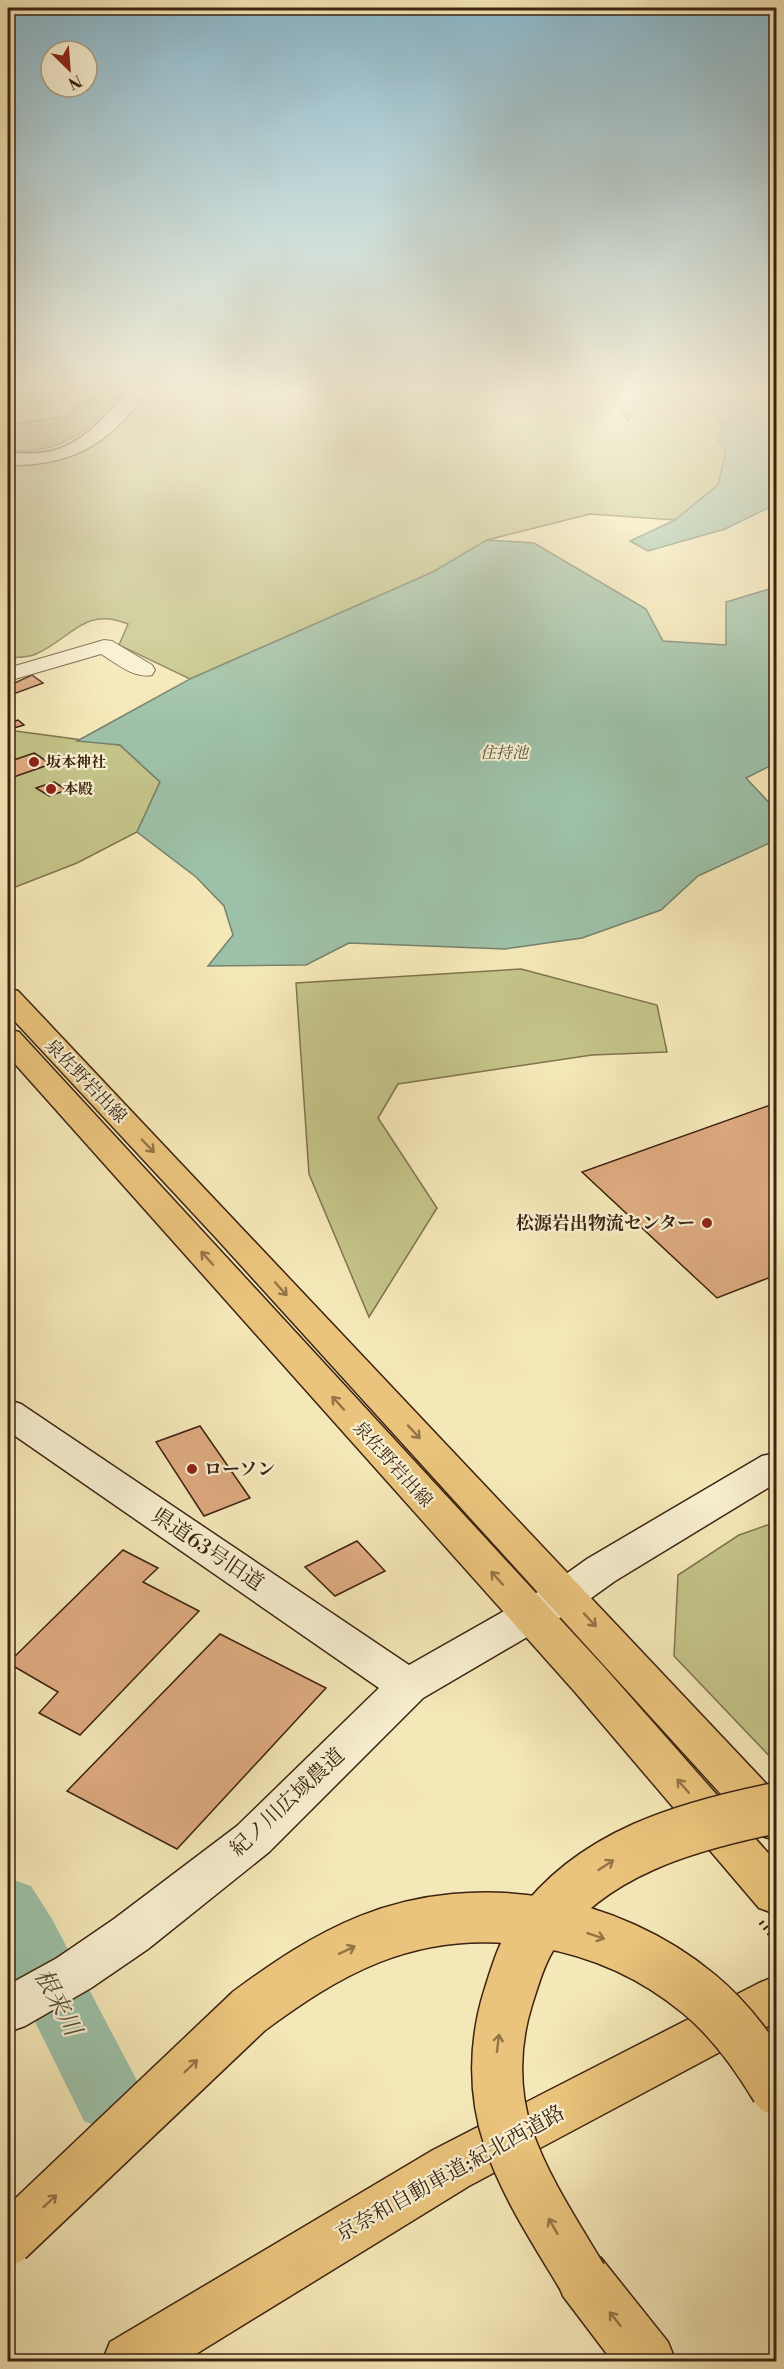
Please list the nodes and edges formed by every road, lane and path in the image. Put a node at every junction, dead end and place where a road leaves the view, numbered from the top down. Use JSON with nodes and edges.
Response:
{"nodes":[{"id":1,"x":144,"y":670,"type":"dead end"},
{"id":2,"x":8,"y":675,"type":"edge"},
{"id":3,"x":8,"y":996,"type":"edge"},
{"id":4,"x":8,"y":1038,"type":"edge"},
{"id":5,"x":8,"y":1413,"type":"edge"},
{"id":6,"x":777,"y":1466,"type":"edge"},
{"id":7,"x":566,"y":1595,"type":"junction"},
{"id":8,"x":531,"y":1615,"type":"junction"},
{"id":9,"x":408,"y":1686,"type":"junction"},
{"id":10,"x":777,"y":1808,"type":"edge"},
{"id":11,"x":777,"y":1824,"type":"edge"},
{"id":12,"x":777,"y":1894,"type":"edge"},
{"id":13,"x":775,"y":1998,"type":"edge"},
{"id":14,"x":11,"y":2008,"type":"edge"},
{"id":15,"x":777,"y":2089,"type":"edge"},
{"id":16,"x":8,"y":2240,"type":"edge"},
{"id":17,"x":130,"y":2361,"type":"edge"},
{"id":18,"x":648,"y":2361,"type":"edge"}],
"edges":[{"from":1,"to":2,"type":"street"},
{"from":3,"to":7,"type":"main road","name":"泉佐野岩出線","one_way":true},
{"from":8,"to":4,"type":"main road","name":"泉佐野岩出線","one_way":true},
{"from":5,"to":9,"type":"street","name":"県道63号旧道"},
{"from":6,"to":7,"type":"street","name":"紀ノ川広域農道"},
{"from":7,"to":8,"type":"street","name":"紀ノ川広域農道"},
{"from":7,"to":11,"type":"main road","name":"泉佐野岩出線","one_way":true},
{"from":8,"to":9,"type":"street","name":"紀ノ川広域農道"},
{"from":12,"to":8,"type":"main road","name":"泉佐野岩出線","one_way":true},
{"from":9,"to":14,"type":"street","name":"紀ノ川広域農道"},
{"from":18,"to":10,"type":"main road","one_way":true,"bridge":true},
{"from":13,"to":17,"type":"main road","name":"京奈和自動車道;紀北西道路"},
{"from":16,"to":15,"type":"main road","one_way":true,"bridge":true}]}
